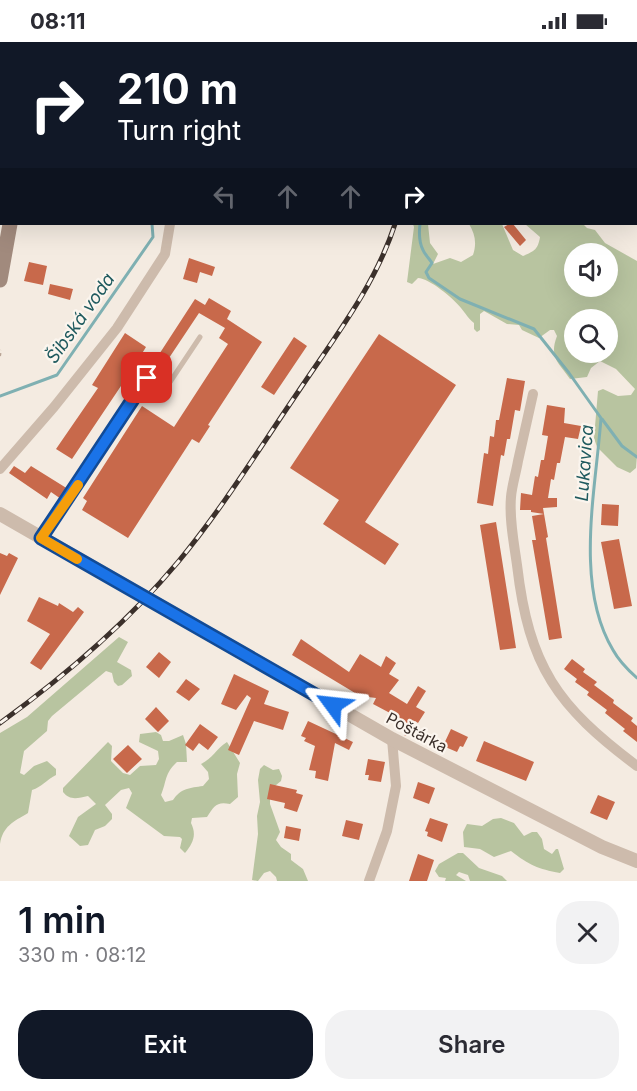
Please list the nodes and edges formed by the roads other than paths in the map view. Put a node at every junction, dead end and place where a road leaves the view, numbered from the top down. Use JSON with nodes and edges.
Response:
{"nodes":[{"id":1,"x":10,"y":225,"type":"edge"},
{"id":2,"x":170,"y":225,"type":"edge"},
{"id":3,"x":0,"y":280,"type":"edge"},
{"id":4,"x":200,"y":337,"type":"dead end"},
{"id":5,"x":533,"y":394,"type":"dead end"},
{"id":6,"x":0,"y":469,"type":"edge"},
{"id":7,"x":0,"y":514,"type":"edge"},
{"id":8,"x":41,"y":538,"type":"junction"},
{"id":9,"x":392,"y":739,"type":"junction"},
{"id":10,"x":637,"y":766,"type":"edge"},
{"id":11,"x":637,"y":861,"type":"edge"},
{"id":12,"x":369,"y":881,"type":"edge"}],
"edges":[{"from":1,"to":3,"type":"main road"},
{"from":2,"to":6,"type":"street"},
{"from":4,"to":8,"type":"lane"},
{"from":5,"to":10,"type":"street"},
{"from":7,"to":8,"type":"street","name":"Poštárka"},
{"from":8,"to":9,"type":"street","name":"Poštárka"},
{"from":9,"to":11,"type":"street","name":"Poštárka"},
{"from":9,"to":12,"type":"street"}]}
